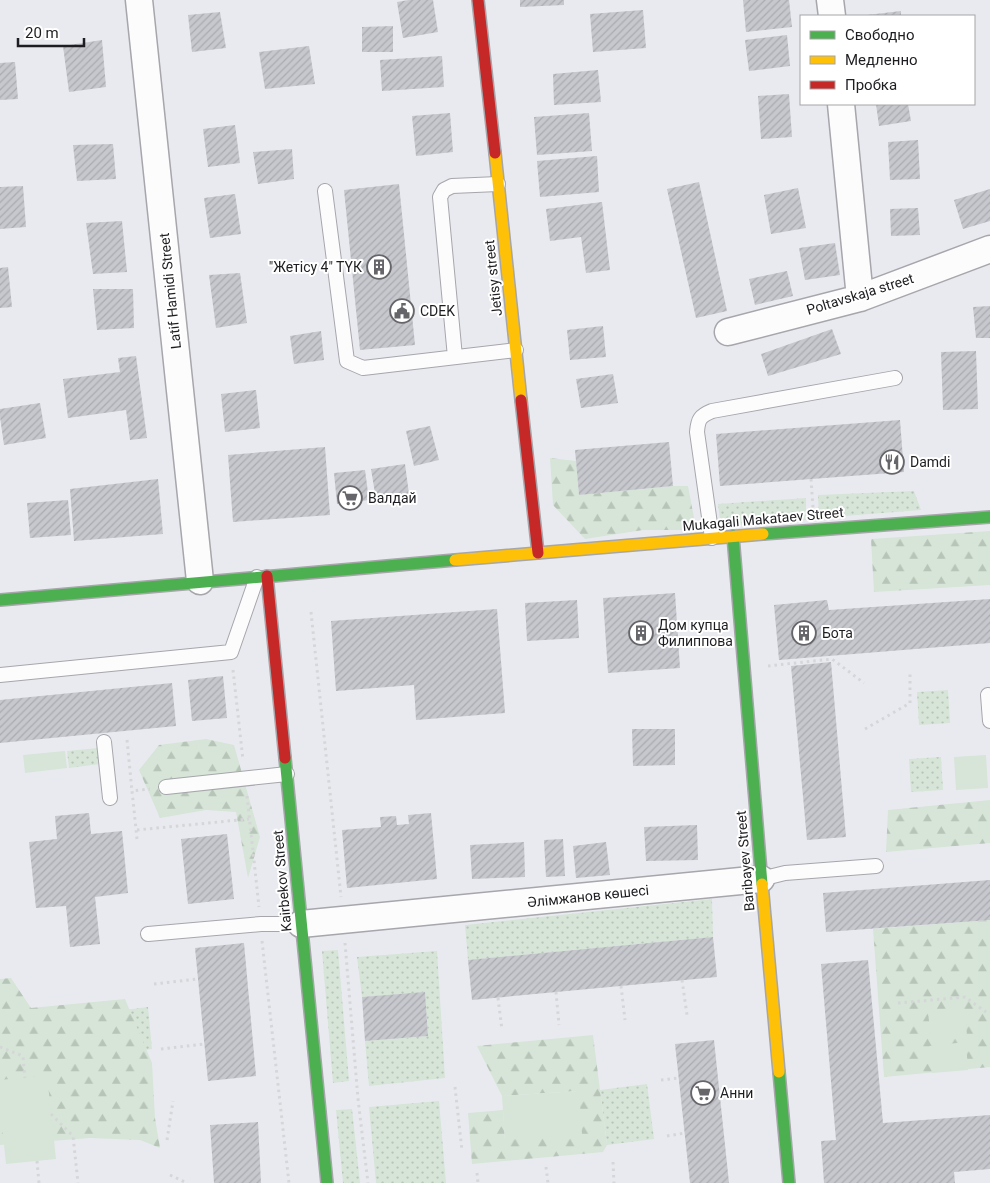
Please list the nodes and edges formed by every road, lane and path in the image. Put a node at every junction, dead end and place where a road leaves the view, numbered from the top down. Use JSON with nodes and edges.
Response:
{"nodes":[{"id":1,"x":140,"y":0,"type":"edge"},
{"id":2,"x":478,"y":0,"type":"edge"},
{"id":3,"x":830,"y":0,"type":"edge"},
{"id":4,"x":832,"y":15,"type":"edge"},
{"id":5,"x":840,"y":105,"type":"edge"},
{"id":6,"x":498,"y":184,"type":"junction"},
{"id":7,"x":325,"y":191,"type":"dead end"},
{"id":8,"x":990,"y":249,"type":"edge"},
{"id":9,"x":860,"y":298,"type":"junction"},
{"id":10,"x":728,"y":332,"type":"dead end"},
{"id":11,"x":516,"y":350,"type":"junction"},
{"id":12,"x":456,"y":357,"type":"junction"},
{"id":13,"x":895,"y":378,"type":"dead end"},
{"id":14,"x":811,"y":479,"type":"dead end"},
{"id":15,"x":813,"y":508,"type":"dead end"},
{"id":16,"x":990,"y":517,"type":"edge"},
{"id":17,"x":733,"y":536,"type":"junction"},
{"id":18,"x":712,"y":538,"type":"junction"},
{"id":19,"x":538,"y":553,"type":"junction"},
{"id":20,"x":262,"y":576,"type":"junction"},
{"id":21,"x":200,"y":581,"type":"junction"},
{"id":22,"x":0,"y":600,"type":"edge"},
{"id":23,"x":765,"y":666,"type":"dead end"},
{"id":24,"x":910,"y":673,"type":"dead end"},
{"id":25,"x":0,"y":675,"type":"edge"},
{"id":26,"x":864,"y":683,"type":"dead end"},
{"id":27,"x":988,"y":695,"type":"dead end"},
{"id":28,"x":990,"y":721,"type":"edge"},
{"id":29,"x":865,"y":729,"type":"dead end"},
{"id":30,"x":127,"y":740,"type":"dead end"},
{"id":31,"x":104,"y":742,"type":"dead end"},
{"id":32,"x":287,"y":774,"type":"junction"},
{"id":33,"x":166,"y":787,"type":"joint"},
{"id":34,"x":132,"y":791,"type":"junction"},
{"id":35,"x":110,"y":798,"type":"dead end"},
{"id":36,"x":249,"y":820,"type":"dead end"},
{"id":37,"x":137,"y":830,"type":"junction"},
{"id":38,"x":137,"y":839,"type":"dead end"},
{"id":39,"x":876,"y":866,"type":"dead end"},
{"id":40,"x":761,"y":879,"type":"junction"},
{"id":41,"x":301,"y":924,"type":"junction"},
{"id":42,"x":148,"y":934,"type":"dead end"},
{"id":43,"x":198,"y":980,"type":"dead end"},
{"id":44,"x":682,"y":980,"type":"dead end"},
{"id":45,"x":154,"y":984,"type":"dead end"},
{"id":46,"x":620,"y":986,"type":"dead end"},
{"id":47,"x":556,"y":992,"type":"dead end"},
{"id":48,"x":498,"y":998,"type":"dead end"},
{"id":49,"x":898,"y":1003,"type":"dead end"},
{"id":50,"x":986,"y":1012,"type":"dead end"},
{"id":51,"x":687,"y":1015,"type":"dead end"},
{"id":52,"x":625,"y":1020,"type":"dead end"},
{"id":53,"x":559,"y":1025,"type":"dead end"},
{"id":54,"x":502,"y":1030,"type":"dead end"},
{"id":55,"x":204,"y":1044,"type":"dead end"},
{"id":56,"x":0,"y":1047,"type":"edge"},
{"id":57,"x":161,"y":1049,"type":"dead end"},
{"id":58,"x":25,"y":1078,"type":"dead end"},
{"id":59,"x":679,"y":1078,"type":"dead end"},
{"id":60,"x":661,"y":1080,"type":"dead end"},
{"id":61,"x":455,"y":1087,"type":"dead end"},
{"id":62,"x":173,"y":1100,"type":"dead end"},
{"id":63,"x":51,"y":1114,"type":"dead end"},
{"id":64,"x":684,"y":1133,"type":"dead end"},
{"id":65,"x":666,"y":1136,"type":"dead end"},
{"id":66,"x":167,"y":1140,"type":"dead end"},
{"id":67,"x":462,"y":1151,"type":"dead end"},
{"id":68,"x":37,"y":1161,"type":"dead end"},
{"id":69,"x":613,"y":1162,"type":"dead end"},
{"id":70,"x":546,"y":1168,"type":"dead end"},
{"id":71,"x":477,"y":1173,"type":"dead end"},
{"id":72,"x":170,"y":1175,"type":"dead end"},
{"id":73,"x":39,"y":1183,"type":"edge"},
{"id":74,"x":78,"y":1183,"type":"edge"},
{"id":75,"x":187,"y":1183,"type":"edge"},
{"id":76,"x":326,"y":1183,"type":"edge"},
{"id":77,"x":478,"y":1183,"type":"edge"},
{"id":78,"x":548,"y":1183,"type":"edge"},
{"id":79,"x":614,"y":1183,"type":"edge"},
{"id":80,"x":789,"y":1183,"type":"edge"}],
"edges":[{"from":1,"to":21,"type":"street","name":"Latif Hamidi Street"},
{"from":2,"to":6,"type":"main road","name":"Jetisy street"},
{"from":3,"to":4,"type":"street"},
{"from":5,"to":9,"type":"street"},
{"from":6,"to":11,"type":"main road","name":"Jetisy street"},
{"from":6,"to":12,"type":"lane"},
{"from":7,"to":12,"type":"lane"},
{"from":8,"to":9,"type":"street","name":"Poltavskaja street"},
{"from":9,"to":10,"type":"street","name":"Poltavskaja street"},
{"from":11,"to":12,"type":"lane"},
{"from":11,"to":19,"type":"main road","name":"Jetisy street"},
{"from":13,"to":18,"type":"lane"},
{"from":14,"to":15,"type":"path"},
{"from":16,"to":17,"type":"main road","name":"Mukagali Makataev Street"},
{"from":17,"to":18,"type":"main road","name":"Mukagali Makataev Street"},
{"from":17,"to":40,"type":"main road","name":"Baribayev Street"},
{"from":18,"to":19,"type":"main road","name":"Mukagali Makataev Street"},
{"from":19,"to":20,"type":"main road","name":"Mukagali Makataev Street"},
{"from":20,"to":21,"type":"main road","name":"Mukagali Makataev Street"},
{"from":20,"to":25,"type":"lane"},
{"from":20,"to":32,"type":"main road","name":"Kairbekov Street"},
{"from":21,"to":22,"type":"main road","name":"Mukagali Makataev Street"},
{"from":23,"to":26,"type":"path"},
{"from":24,"to":29,"type":"path"},
{"from":27,"to":28,"type":"lane"},
{"from":30,"to":34,"type":"path"},
{"from":31,"to":35,"type":"lane"},
{"from":32,"to":33,"type":"lane"},
{"from":32,"to":41,"type":"main road","name":"Kairbekov Street"},
{"from":33,"to":34,"type":"path"},
{"from":34,"to":37,"type":"path"},
{"from":36,"to":37,"type":"path"},
{"from":37,"to":38,"type":"path"},
{"from":39,"to":40,"type":"lane","name":"Әлімжанов көшесі"},
{"from":40,"to":41,"type":"street","name":"Әлімжанов көшесі"},
{"from":40,"to":80,"type":"main road","name":"Baribayev Street"},
{"from":41,"to":42,"type":"lane"},
{"from":41,"to":76,"type":"main road","name":"Kairbekov Street"},
{"from":43,"to":45,"type":"path"},
{"from":44,"to":51,"type":"path"},
{"from":46,"to":52,"type":"path"},
{"from":47,"to":53,"type":"path"},
{"from":48,"to":54,"type":"path"},
{"from":49,"to":50,"type":"path"},
{"from":55,"to":57,"type":"path"},
{"from":56,"to":58,"type":"path"},
{"from":59,"to":60,"type":"path"},
{"from":61,"to":67,"type":"path"},
{"from":62,"to":66,"type":"path"},
{"from":63,"to":74,"type":"path"},
{"from":64,"to":65,"type":"path"},
{"from":68,"to":73,"type":"path"},
{"from":69,"to":79,"type":"path"},
{"from":70,"to":78,"type":"path"},
{"from":71,"to":77,"type":"path"},
{"from":72,"to":75,"type":"path"}]}
